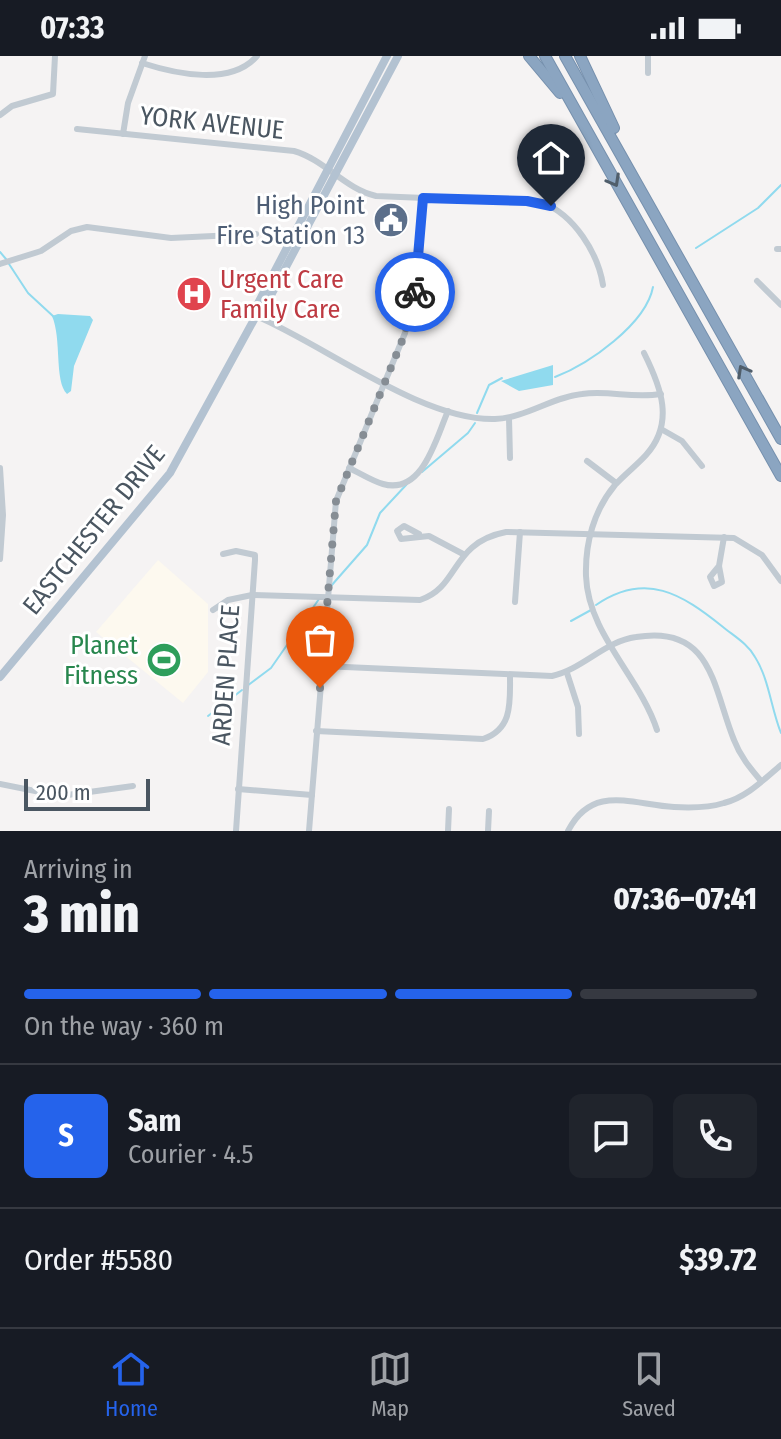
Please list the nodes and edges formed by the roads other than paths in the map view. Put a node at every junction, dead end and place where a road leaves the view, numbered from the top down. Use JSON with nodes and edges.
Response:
{"nodes":[{"id":1,"x":55,"y":56,"type":"edge"},
{"id":2,"x":257,"y":56,"type":"edge"},
{"id":3,"x":387,"y":56,"type":"edge"},
{"id":4,"x":398,"y":56,"type":"edge"},
{"id":5,"x":529,"y":56,"type":"edge"},
{"id":6,"x":545,"y":56,"type":"edge"},
{"id":7,"x":565,"y":56,"type":"edge"},
{"id":8,"x":580,"y":56,"type":"edge"},
{"id":9,"x":648,"y":56,"type":"edge"},
{"id":10,"x":143,"y":60,"type":"edge"},
{"id":11,"x":648,"y":73,"type":"dead end"},
{"id":12,"x":576,"y":113,"type":"junction"},
{"id":13,"x":0,"y":115,"type":"edge"},
{"id":14,"x":77,"y":129,"type":"dead end"},
{"id":15,"x":123,"y":134,"type":"junction"},
{"id":16,"x":332,"y":172,"type":"junction"},
{"id":17,"x":423,"y":198,"type":"junction"},
{"id":18,"x":651,"y":206,"type":"junction"},
{"id":19,"x":256,"y":234,"type":"dead end"},
{"id":20,"x":0,"y":264,"type":"edge"},
{"id":21,"x":757,"y":281,"type":"dead end"},
{"id":22,"x":603,"y":285,"type":"dead end"},
{"id":23,"x":781,"y":305,"type":"edge"},
{"id":24,"x":256,"y":316,"type":"junction"},
{"id":25,"x":644,"y":353,"type":"dead end"},
{"id":26,"x":385,"y":383,"type":"junction"},
{"id":27,"x":661,"y":394,"type":"junction"},
{"id":28,"x":448,"y":411,"type":"junction"},
{"id":29,"x":509,"y":418,"type":"junction"},
{"id":30,"x":661,"y":429,"type":"junction"},
{"id":31,"x":781,"y":439,"type":"edge"},
{"id":32,"x":510,"y":458,"type":"dead end"},
{"id":33,"x":587,"y":461,"type":"dead end"},
{"id":34,"x":702,"y":466,"type":"dead end"},
{"id":35,"x":0,"y":468,"type":"edge"},
{"id":36,"x":349,"y":468,"type":"junction"},
{"id":37,"x":781,"y":476,"type":"edge"},
{"id":38,"x":616,"y":483,"type":"junction"},
{"id":39,"x":520,"y":532,"type":"junction"},
{"id":40,"x":591,"y":533,"type":"junction"},
{"id":41,"x":419,"y":534,"type":"dead end"},
{"id":42,"x":724,"y":537,"type":"junction"},
{"id":43,"x":223,"y":554,"type":"dead end"},
{"id":44,"x":463,"y":554,"type":"junction"},
{"id":45,"x":0,"y":559,"type":"edge"},
{"id":46,"x":719,"y":566,"type":"dead end"},
{"id":47,"x":781,"y":581,"type":"edge"},
{"id":48,"x":252,"y":595,"type":"junction"},
{"id":49,"x":327,"y":598,"type":"junction"},
{"id":50,"x":515,"y":602,"type":"dead end"},
{"id":51,"x":213,"y":610,"type":"dead end"},
{"id":52,"x":612,"y":646,"type":"junction"},
{"id":53,"x":0,"y":660,"type":"edge"},
{"id":54,"x":15,"y":660,"type":"junction"},
{"id":55,"x":322,"y":666,"type":"junction"},
{"id":56,"x":567,"y":673,"type":"junction"},
{"id":57,"x":510,"y":675,"type":"junction"},
{"id":58,"x":0,"y":677,"type":"edge"},
{"id":59,"x":657,"y":730,"type":"dead end"},
{"id":60,"x":316,"y":731,"type":"junction"},
{"id":61,"x":579,"y":734,"type":"dead end"},
{"id":62,"x":781,"y":765,"type":"edge"},
{"id":63,"x":761,"y":781,"type":"junction"},
{"id":64,"x":0,"y":784,"type":"edge"},
{"id":65,"x":133,"y":786,"type":"dead end"},
{"id":66,"x":238,"y":789,"type":"junction"},
{"id":67,"x":312,"y":795,"type":"junction"},
{"id":68,"x":449,"y":809,"type":"dead end"},
{"id":69,"x":489,"y":811,"type":"dead end"},
{"id":70,"x":236,"y":831,"type":"edge"},
{"id":71,"x":309,"y":831,"type":"edge"},
{"id":72,"x":448,"y":831,"type":"edge"},
{"id":73,"x":488,"y":831,"type":"edge"},
{"id":74,"x":568,"y":831,"type":"edge"}],
"edges":[{"from":1,"to":13,"type":"street"},
{"from":2,"to":10,"type":"street"},
{"from":3,"to":16,"type":"main road","name":"EASTCHESTER DRIVE"},
{"from":4,"to":16,"type":"main road","name":"EASTCHESTER DRIVE"},
{"from":5,"to":12,"type":"highway"},
{"from":6,"to":12,"type":"highway"},
{"from":7,"to":18,"type":"highway"},
{"from":8,"to":18,"type":"highway"},
{"from":9,"to":11,"type":"street"},
{"from":10,"to":15,"type":"street"},
{"from":12,"to":37,"type":"highway","one_way":true},
{"from":14,"to":15,"type":"street","name":"YORK AVENUE"},
{"from":15,"to":16,"type":"street","name":"YORK AVENUE"},
{"from":16,"to":17,"type":"street","name":"YORK AVENUE"},
{"from":16,"to":24,"type":"main road","name":"EASTCHESTER DRIVE"},
{"from":17,"to":22,"type":"street","name":"YORK AVENUE"},
{"from":17,"to":26,"type":"street"},
{"from":31,"to":18,"type":"highway","one_way":true},
{"from":19,"to":20,"type":"street"},
{"from":21,"to":23,"type":"street"},
{"from":24,"to":26,"type":"street"},
{"from":24,"to":54,"type":"main road","name":"EASTCHESTER DRIVE"},
{"from":25,"to":27,"type":"street"},
{"from":26,"to":28,"type":"street"},
{"from":26,"to":36,"type":"street"},
{"from":27,"to":29,"type":"street"},
{"from":27,"to":30,"type":"street"},
{"from":28,"to":29,"type":"street"},
{"from":28,"to":36,"type":"street"},
{"from":29,"to":32,"type":"street"},
{"from":30,"to":34,"type":"street"},
{"from":30,"to":38,"type":"street"},
{"from":33,"to":38,"type":"street"},
{"from":35,"to":45,"type":"street"},
{"from":36,"to":49,"type":"street"},
{"from":38,"to":40,"type":"street"},
{"from":39,"to":40,"type":"street"},
{"from":39,"to":44,"type":"street"},
{"from":39,"to":50,"type":"street"},
{"from":40,"to":42,"type":"street"},
{"from":40,"to":52,"type":"street"},
{"from":41,"to":44,"type":"street"},
{"from":42,"to":46,"type":"street"},
{"from":42,"to":47,"type":"street"},
{"from":43,"to":48,"type":"street","name":"ARDEN PLACE"},
{"from":44,"to":49,"type":"street"},
{"from":48,"to":49,"type":"street"},
{"from":48,"to":51,"type":"street"},
{"from":48,"to":66,"type":"street","name":"ARDEN PLACE"},
{"from":49,"to":55,"type":"street"},
{"from":52,"to":56,"type":"street"},
{"from":52,"to":59,"type":"street"},
{"from":52,"to":63,"type":"street"},
{"from":53,"to":54,"type":"main road"},
{"from":54,"to":58,"type":"main road","name":"EASTCHESTER DRIVE"},
{"from":55,"to":57,"type":"street"},
{"from":55,"to":60,"type":"street"},
{"from":56,"to":57,"type":"street"},
{"from":56,"to":61,"type":"street"},
{"from":57,"to":60,"type":"street"},
{"from":60,"to":67,"type":"street"},
{"from":62,"to":63,"type":"street"},
{"from":63,"to":74,"type":"street"},
{"from":64,"to":65,"type":"street"},
{"from":66,"to":67,"type":"street"},
{"from":66,"to":70,"type":"street","name":"ARDEN PLACE"},
{"from":67,"to":71,"type":"street"},
{"from":68,"to":72,"type":"street"},
{"from":69,"to":73,"type":"street"}]}
